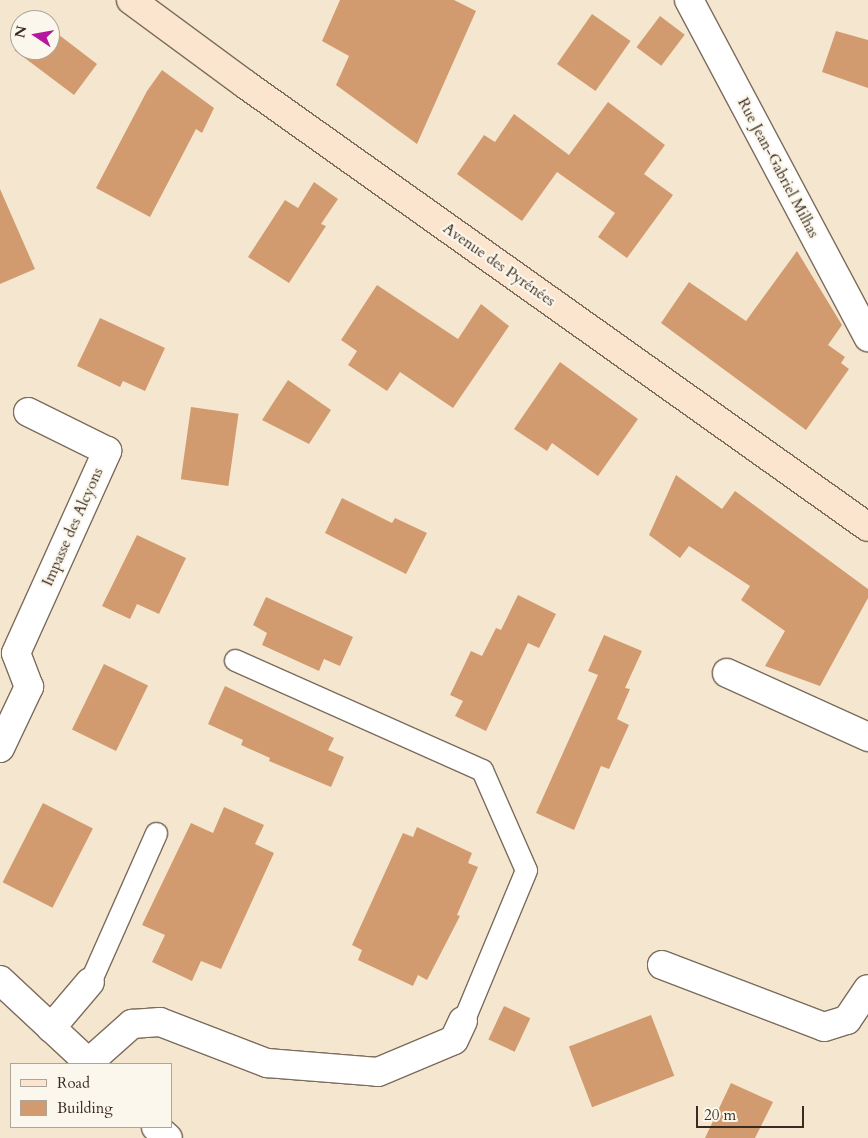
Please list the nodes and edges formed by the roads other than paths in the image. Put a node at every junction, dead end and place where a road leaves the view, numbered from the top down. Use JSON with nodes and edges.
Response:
{"nodes":[{"id":1,"x":132,"y":0,"type":"edge"},
{"id":2,"x":689,"y":0,"type":"edge"},
{"id":3,"x":866,"y":328,"type":"edge"},
{"id":4,"x":28,"y":412,"type":"dead end"},
{"id":5,"x":868,"y":527,"type":"edge"},
{"id":6,"x":235,"y":660,"type":"dead end"},
{"id":7,"x":0,"y":671,"type":"edge"},
{"id":8,"x":727,"y":673,"type":"dead end"},
{"id":9,"x":27,"y":684,"type":"junction"},
{"id":10,"x":868,"y":738,"type":"edge"},
{"id":11,"x":0,"y":748,"type":"edge"},
{"id":12,"x":156,"y":833,"type":"dead end"},
{"id":13,"x":662,"y":966,"type":"dead end"},
{"id":14,"x":0,"y":980,"type":"edge"},
{"id":15,"x":90,"y":982,"type":"joint"},
{"id":16,"x":868,"y":988,"type":"edge"},
{"id":17,"x":463,"y":1021,"type":"joint"},
{"id":18,"x":51,"y":1028,"type":"junction"},
{"id":19,"x":89,"y":1063,"type":"edge"},
{"id":20,"x":157,"y":1128,"type":"edge"},
{"id":21,"x":168,"y":1138,"type":"edge"}],
"edges":[{"from":1,"to":5,"type":"main road","name":"Avenue des Pyrénées"},
{"from":2,"to":3,"type":"street","name":"Rue Jean-Gabriel Milhas"},
{"from":4,"to":9,"type":"street","name":"Impasse des Alcyons"},
{"from":6,"to":17,"type":"lane"},
{"from":7,"to":9,"type":"street"},
{"from":8,"to":10,"type":"street"},
{"from":9,"to":11,"type":"street"},
{"from":12,"to":15,"type":"lane"},
{"from":13,"to":16,"type":"street"},
{"from":14,"to":18,"type":"street"},
{"from":15,"to":18,"type":"street"},
{"from":17,"to":19,"type":"street"},
{"from":18,"to":19,"type":"street"},
{"from":20,"to":21,"type":"street"}]}
